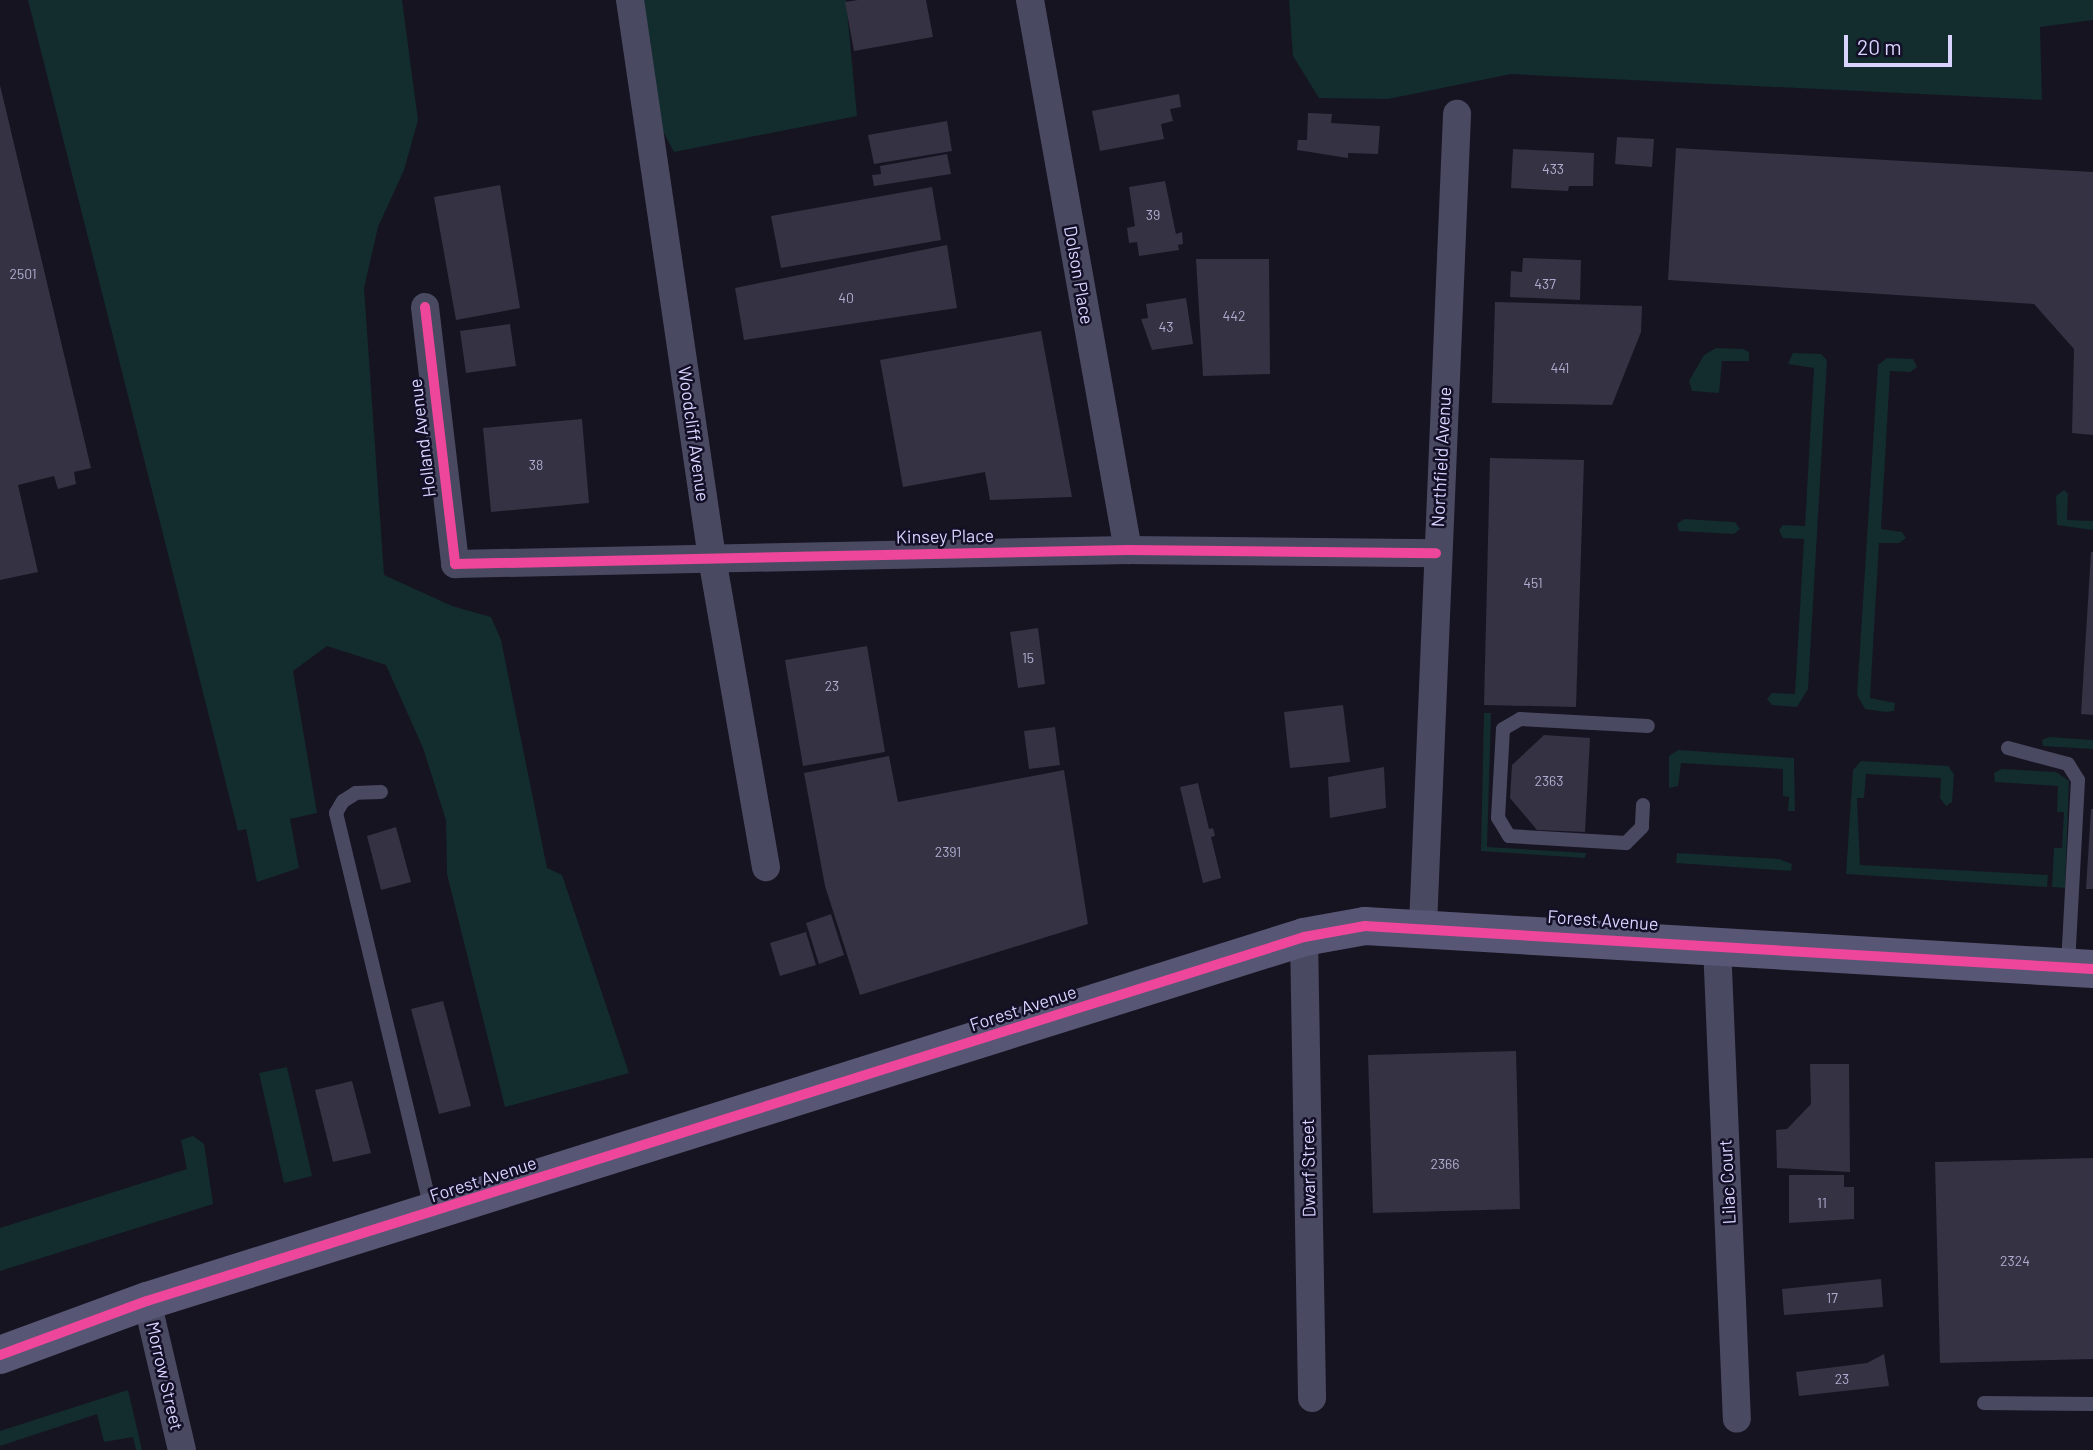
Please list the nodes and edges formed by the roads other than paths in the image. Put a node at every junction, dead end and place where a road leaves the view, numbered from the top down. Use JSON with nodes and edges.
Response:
{"nodes":[{"id":1,"x":630,"y":0,"type":"edge"},
{"id":2,"x":1030,"y":0,"type":"edge"},
{"id":3,"x":1457,"y":114,"type":"dead end"},
{"id":4,"x":425,"y":307,"type":"dead end"},
{"id":5,"x":1128,"y":550,"type":"junction"},
{"id":6,"x":1436,"y":553,"type":"junction"},
{"id":7,"x":712,"y":558,"type":"junction"},
{"id":8,"x":455,"y":564,"type":"joint"},
{"id":9,"x":1648,"y":726,"type":"dead end"},
{"id":10,"x":2008,"y":748,"type":"dead end"},
{"id":11,"x":381,"y":792,"type":"dead end"},
{"id":12,"x":1643,"y":805,"type":"dead end"},
{"id":13,"x":766,"y":867,"type":"dead end"},
{"id":14,"x":1423,"y":926,"type":"junction"},
{"id":15,"x":1304,"y":937,"type":"junction"},
{"id":16,"x":1717,"y":945,"type":"junction"},
{"id":17,"x":2080,"y":968,"type":"edge"},
{"id":18,"x":432,"y":1213,"type":"junction"},
{"id":19,"x":148,"y":1301,"type":"junction"},
{"id":20,"x":0,"y":1355,"type":"edge"},
{"id":21,"x":1312,"y":1398,"type":"dead end"},
{"id":22,"x":1984,"y":1404,"type":"dead end"},
{"id":23,"x":2093,"y":1404,"type":"edge"},
{"id":24,"x":1737,"y":1419,"type":"dead end"},
{"id":25,"x":182,"y":1450,"type":"edge"}],
"edges":[{"from":1,"to":7,"type":"street","name":"Woodcliff Avenue"},
{"from":2,"to":5,"type":"street","name":"Dolson Place"},
{"from":3,"to":6,"type":"street","name":"Northfield Avenue"},
{"from":4,"to":8,"type":"street","name":"Holland Avenue"},
{"from":5,"to":6,"type":"street","name":"Kinsey Place"},
{"from":5,"to":7,"type":"street","name":"Kinsey Place"},
{"from":6,"to":14,"type":"street","name":"Northfield Avenue"},
{"from":7,"to":8,"type":"street","name":"Kinsey Place"},
{"from":7,"to":13,"type":"street","name":"Woodcliff Avenue"},
{"from":9,"to":12,"type":"lane"},
{"from":10,"to":17,"type":"lane"},
{"from":11,"to":18,"type":"lane"},
{"from":14,"to":15,"type":"main road","name":"Forest Avenue"},
{"from":14,"to":16,"type":"main road","name":"Forest Avenue"},
{"from":15,"to":18,"type":"main road","name":"Forest Avenue"},
{"from":15,"to":21,"type":"street","name":"Dwarf Street"},
{"from":16,"to":17,"type":"main road","name":"Forest Avenue"},
{"from":16,"to":24,"type":"street","name":"Lilac Court"},
{"from":18,"to":19,"type":"main road","name":"Forest Avenue"},
{"from":19,"to":20,"type":"main road","name":"Forest Avenue"},
{"from":19,"to":25,"type":"street","name":"Morrow Street"},
{"from":22,"to":23,"type":"lane"}]}
